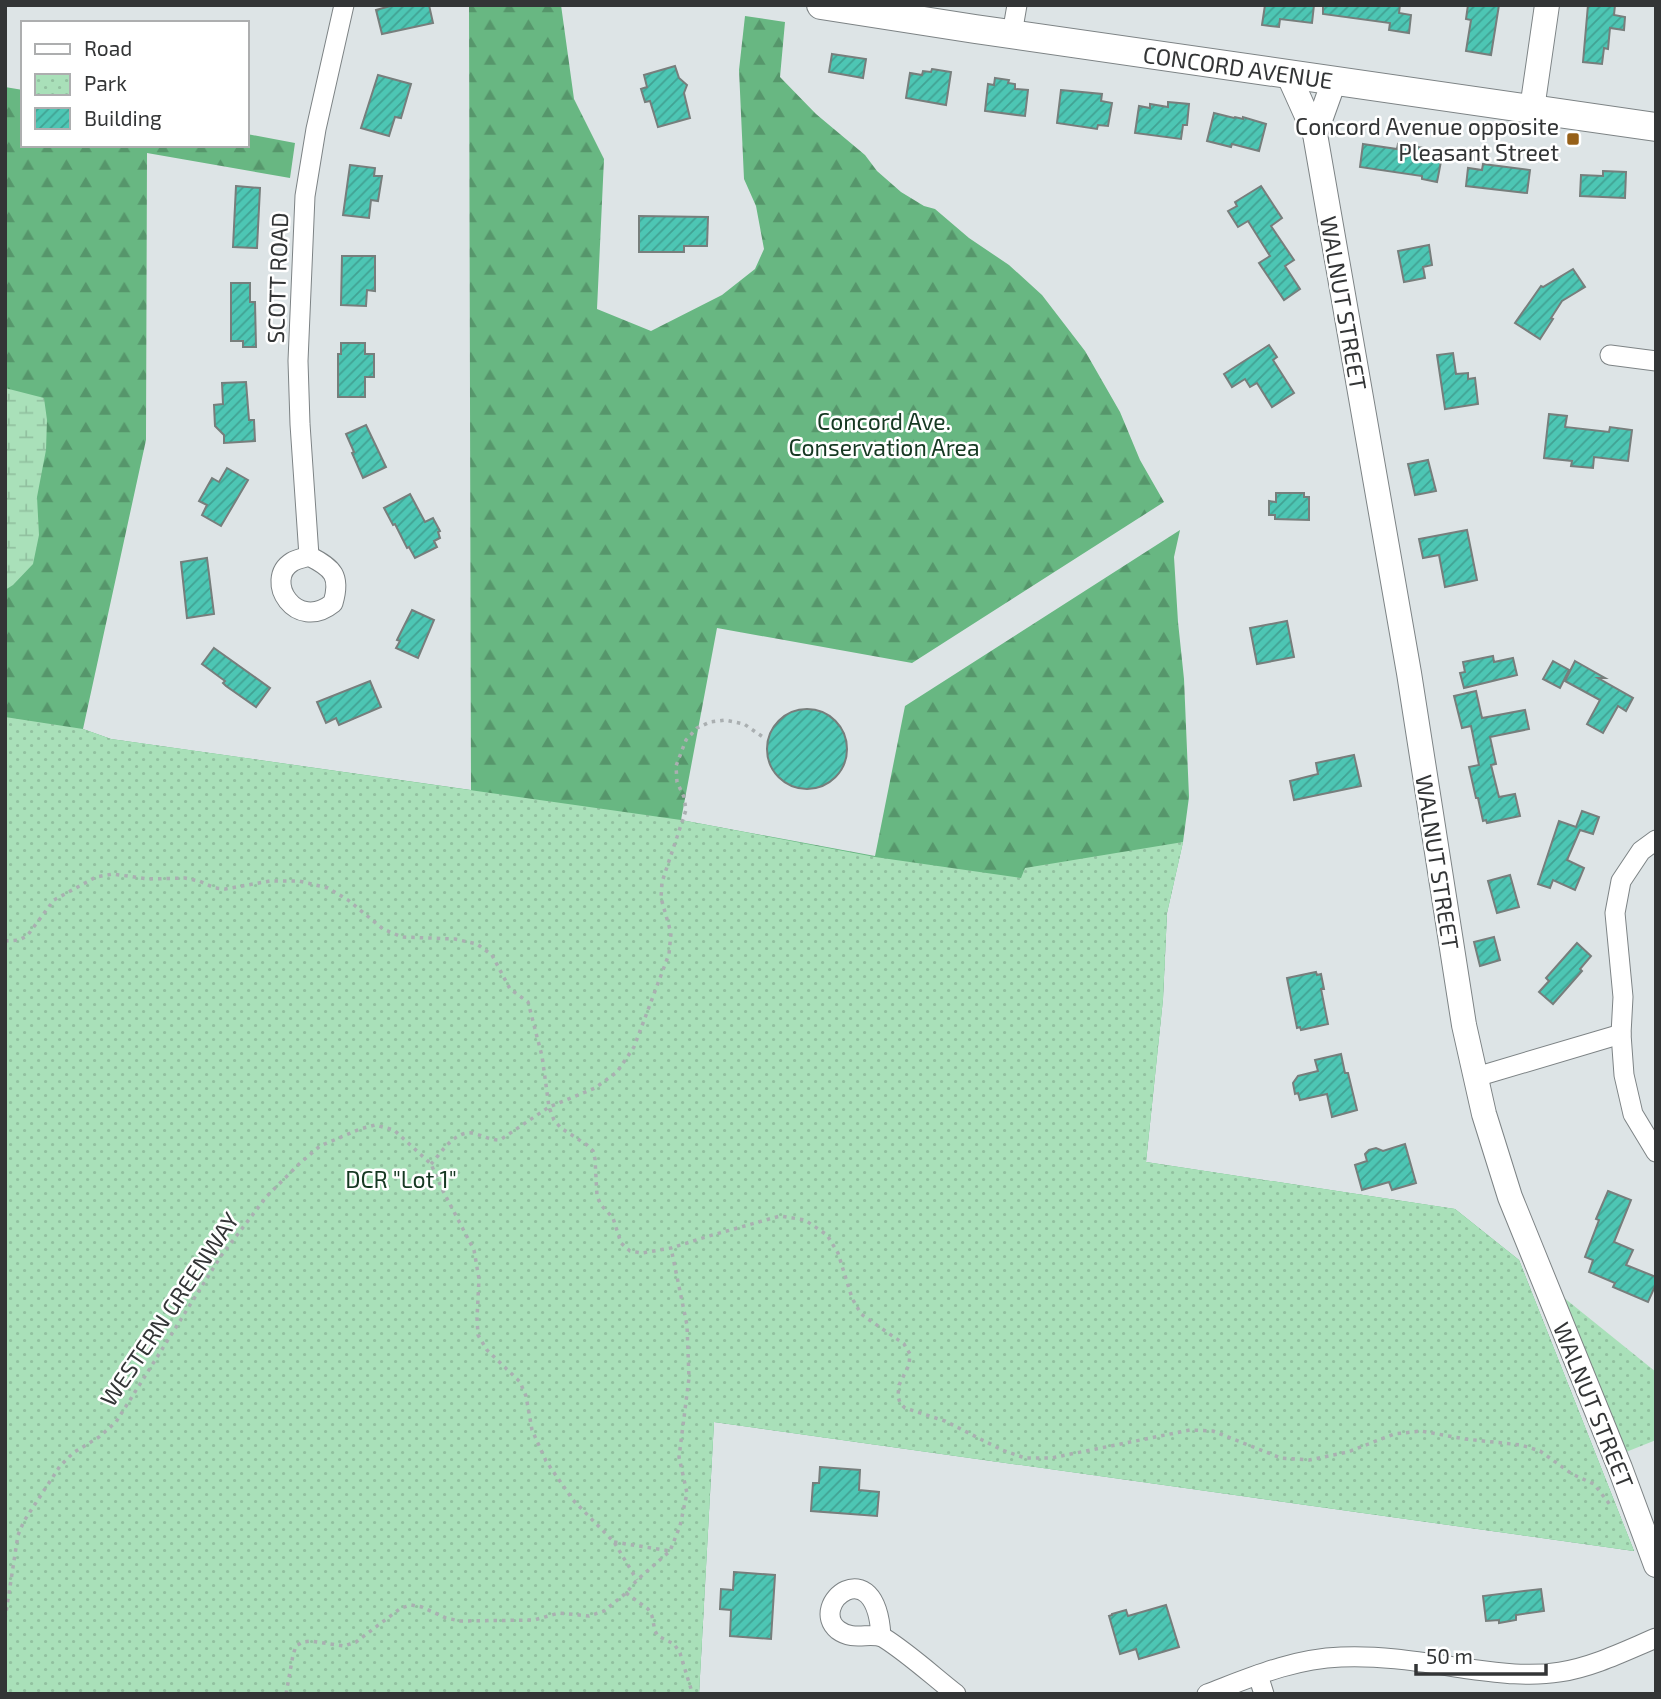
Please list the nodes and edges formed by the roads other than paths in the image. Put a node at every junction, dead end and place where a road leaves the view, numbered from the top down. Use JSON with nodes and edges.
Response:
{"nodes":[{"id":1,"x":344,"y":5,"type":"edge"},
{"id":2,"x":821,"y":5,"type":"edge"},
{"id":3,"x":1017,"y":5,"type":"edge"},
{"id":4,"x":1547,"y":5,"type":"edge"},
{"id":5,"x":1012,"y":34,"type":"junction"},
{"id":6,"x":1288,"y":74,"type":"junction"},
{"id":7,"x":1334,"y":81,"type":"junction"},
{"id":8,"x":1532,"y":109,"type":"junction"},
{"id":9,"x":1656,"y":127,"type":"edge"},
{"id":10,"x":1315,"y":134,"type":"junction"},
{"id":11,"x":1610,"y":355,"type":"dead end"},
{"id":12,"x":1656,"y":361,"type":"edge"},
{"id":13,"x":309,"y":556,"type":"dead end"},
{"id":14,"x":1656,"y":840,"type":"edge"},
{"id":15,"x":1621,"y":1034,"type":"junction"},
{"id":16,"x":1476,"y":1077,"type":"junction"},
{"id":17,"x":1656,"y":1152,"type":"edge"},
{"id":18,"x":1656,"y":1565,"type":"edge"},
{"id":19,"x":881,"y":1636,"type":"dead end"},
{"id":20,"x":1656,"y":1638,"type":"edge"},
{"id":21,"x":1258,"y":1675,"type":"junction"},
{"id":22,"x":956,"y":1694,"type":"edge"},
{"id":23,"x":1207,"y":1694,"type":"edge"},
{"id":24,"x":1264,"y":1694,"type":"edge"}],
"edges":[{"from":1,"to":13,"type":"street","name":"SCOTT ROAD"},
{"from":2,"to":5,"type":"main road","name":"CONCORD AVENUE"},
{"from":3,"to":5,"type":"street"},
{"from":4,"to":8,"type":"street"},
{"from":5,"to":6,"type":"main road","name":"CONCORD AVENUE"},
{"from":6,"to":7,"type":"main road","name":"CONCORD AVENUE"},
{"from":6,"to":10,"type":"street","name":"WALNUT STREET"},
{"from":7,"to":8,"type":"main road","name":"CONCORD AVENUE"},
{"from":7,"to":10,"type":"street","name":"WALNUT STREET"},
{"from":8,"to":9,"type":"main road","name":"CONCORD AVENUE"},
{"from":10,"to":16,"type":"street","name":"WALNUT STREET"},
{"from":11,"to":12,"type":"street"},
{"from":14,"to":15,"type":"street"},
{"from":15,"to":16,"type":"street"},
{"from":15,"to":17,"type":"street"},
{"from":16,"to":18,"type":"street","name":"WALNUT STREET"},
{"from":19,"to":22,"type":"street"},
{"from":20,"to":21,"type":"street"},
{"from":21,"to":23,"type":"street"},
{"from":21,"to":24,"type":"street"}]}
